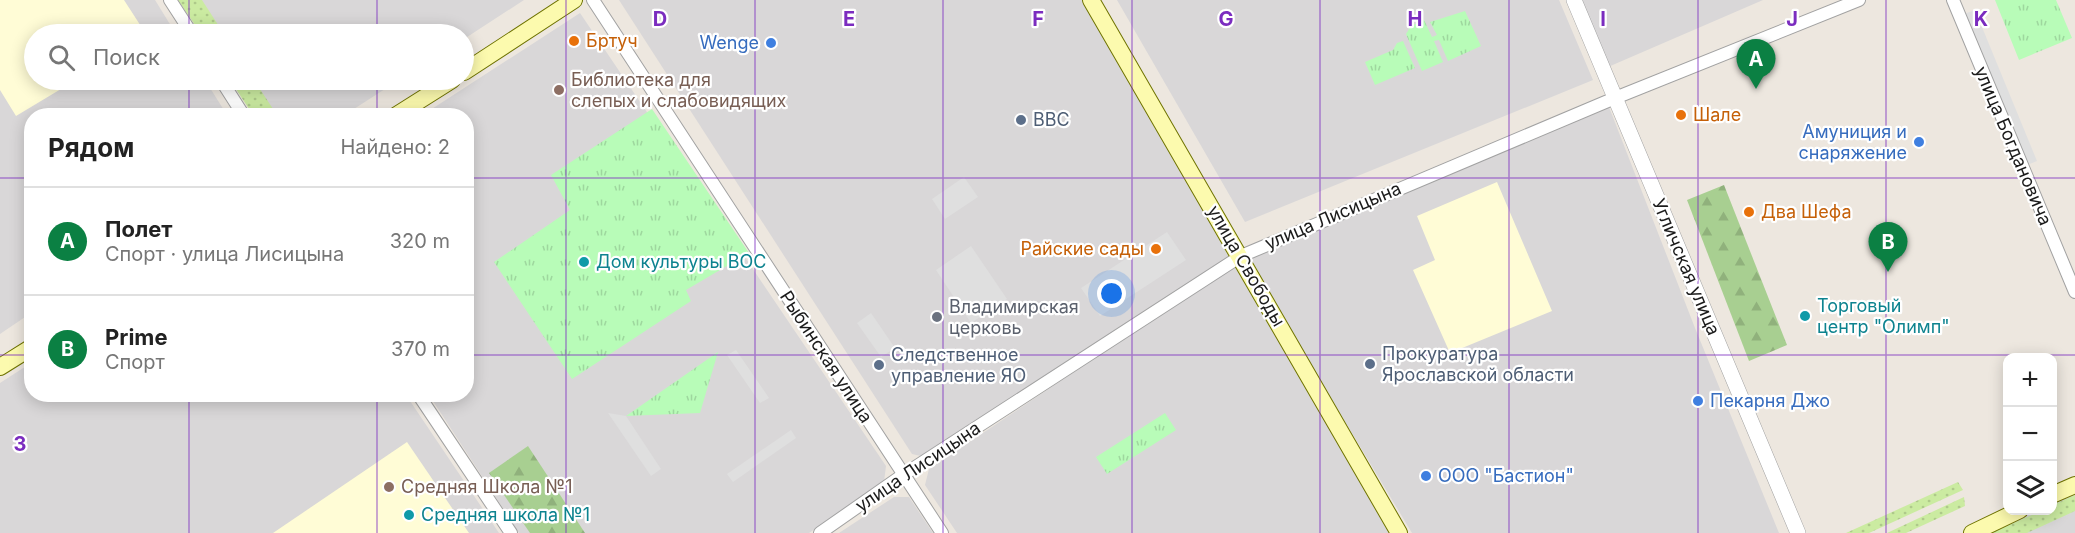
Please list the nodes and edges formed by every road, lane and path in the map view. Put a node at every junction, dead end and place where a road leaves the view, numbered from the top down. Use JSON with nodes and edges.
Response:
{"nodes":[{"id":1,"x":170,"y":0,"type":"edge"},
{"id":2,"x":574,"y":0,"type":"edge"},
{"id":3,"x":593,"y":0,"type":"edge"},
{"id":4,"x":1091,"y":0,"type":"edge"},
{"id":5,"x":1574,"y":0,"type":"edge"},
{"id":6,"x":1859,"y":0,"type":"edge"},
{"id":7,"x":1953,"y":0,"type":"edge"},
{"id":8,"x":186,"y":24,"type":"edge"},
{"id":9,"x":474,"y":65,"type":"edge"},
{"id":10,"x":227,"y":90,"type":"edge"},
{"id":11,"x":436,"y":90,"type":"edge"},
{"id":12,"x":1615,"y":98,"type":"junction"},
{"id":13,"x":239,"y":108,"type":"edge"},
{"id":14,"x":408,"y":108,"type":"edge"},
{"id":15,"x":1241,"y":256,"type":"junction"},
{"id":16,"x":2075,"y":292,"type":"edge"},
{"id":17,"x":24,"y":352,"type":"edge"},
{"id":18,"x":0,"y":367,"type":"edge"},
{"id":19,"x":423,"y":402,"type":"edge"},
{"id":20,"x":903,"y":475,"type":"junction"},
{"id":21,"x":2075,"y":485,"type":"edge"},
{"id":22,"x":2057,"y":493,"type":"edge"},
{"id":23,"x":2010,"y":515,"type":"edge"},
{"id":24,"x":511,"y":533,"type":"edge"},
{"id":25,"x":820,"y":533,"type":"edge"},
{"id":26,"x":942,"y":533,"type":"edge"},
{"id":27,"x":1400,"y":533,"type":"edge"},
{"id":28,"x":1798,"y":533,"type":"edge"},
{"id":29,"x":1972,"y":533,"type":"edge"}],
"edges":[{"from":1,"to":8,"type":"street"},
{"from":2,"to":9,"type":"main road"},
{"from":3,"to":20,"type":"street","name":"Рыбинская улица"},
{"from":4,"to":15,"type":"main road","name":"улица Свободы"},
{"from":5,"to":12,"type":"street","name":"Угличская улица"},
{"from":6,"to":12,"type":"street","name":"улица Лисицына"},
{"from":7,"to":16,"type":"street","name":"улица Богдановича"},
{"from":10,"to":13,"type":"street"},
{"from":11,"to":14,"type":"main road"},
{"from":12,"to":15,"type":"street","name":"улица Лисицына"},
{"from":12,"to":28,"type":"street","name":"Угличская улица"},
{"from":15,"to":20,"type":"street","name":"улица Лисицына"},
{"from":15,"to":27,"type":"main road","name":"улица Свободы"},
{"from":17,"to":18,"type":"main road"},
{"from":19,"to":24,"type":"street"},
{"from":20,"to":25,"type":"street","name":"улица Лисицына"},
{"from":20,"to":26,"type":"street","name":"Рыбинская улица"},
{"from":21,"to":22,"type":"main road"},
{"from":23,"to":29,"type":"main road"}]}
